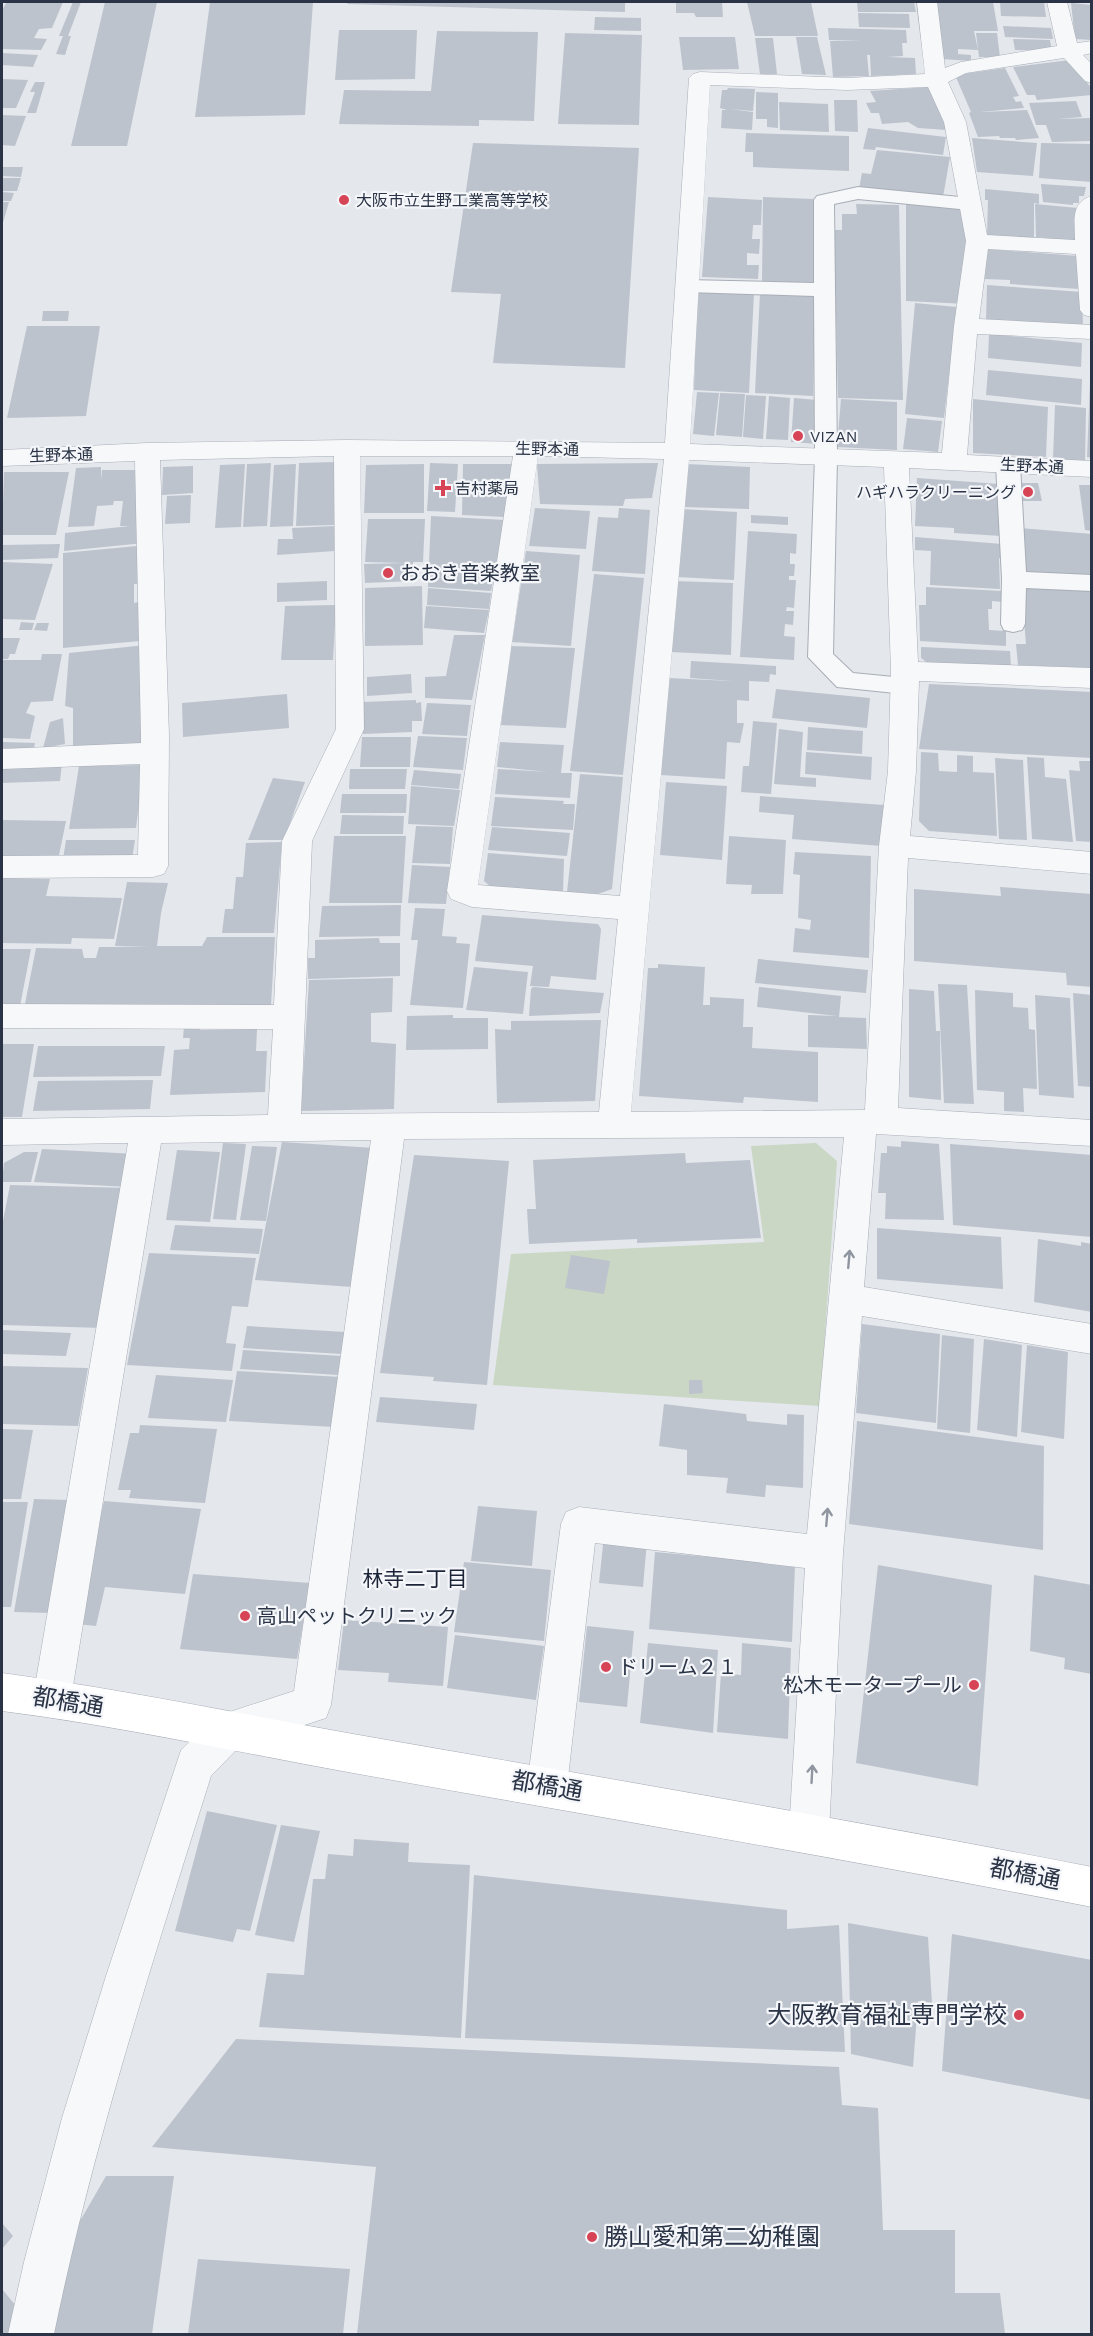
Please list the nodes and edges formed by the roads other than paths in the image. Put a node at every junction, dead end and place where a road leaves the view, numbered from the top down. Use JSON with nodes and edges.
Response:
{"nodes":[{"id":1,"x":927,"y":2,"type":"edge"},
{"id":2,"x":1057,"y":2,"type":"edge"},
{"id":3,"x":1092,"y":47,"type":"edge"},
{"id":4,"x":1068,"y":50,"type":"junction"},
{"id":5,"x":1092,"y":77,"type":"edge"},
{"id":6,"x":936,"y":80,"type":"junction"},
{"id":7,"x":1092,"y":203,"type":"edge"},
{"id":8,"x":970,"y":204,"type":"junction"},
{"id":9,"x":977,"y":241,"type":"junction"},
{"id":10,"x":1087,"y":248,"type":"junction"},
{"id":11,"x":687,"y":286,"type":"junction"},
{"id":12,"x":825,"y":290,"type":"junction"},
{"id":13,"x":1091,"y":295,"type":"edge"},
{"id":14,"x":966,"y":326,"type":"junction"},
{"id":15,"x":1092,"y":332,"type":"edge"},
{"id":16,"x":347,"y":448,"type":"junction"},
{"id":17,"x":527,"y":448,"type":"junction"},
{"id":18,"x":677,"y":451,"type":"junction"},
{"id":19,"x":147,"y":452,"type":"junction"},
{"id":20,"x":826,"y":457,"type":"junction"},
{"id":21,"x":2,"y":458,"type":"edge"},
{"id":22,"x":896,"y":459,"type":"junction"},
{"id":23,"x":954,"y":462,"type":"junction"},
{"id":24,"x":1008,"y":465,"type":"junction"},
{"id":25,"x":1092,"y":469,"type":"edge"},
{"id":26,"x":1014,"y":579,"type":"junction"},
{"id":27,"x":1092,"y":583,"type":"edge"},
{"id":28,"x":1013,"y":624,"type":"dead end"},
{"id":29,"x":905,"y":678,"type":"junction"},
{"id":30,"x":1092,"y":678,"type":"edge"},
{"id":31,"x":154,"y":753,"type":"junction"},
{"id":32,"x":2,"y":759,"type":"edge"},
{"id":33,"x":894,"y":846,"type":"junction"},
{"id":34,"x":1092,"y":862,"type":"edge"},
{"id":35,"x":2,"y":867,"type":"edge"},
{"id":36,"x":634,"y":909,"type":"junction"},
{"id":37,"x":2,"y":1016,"type":"edge"},
{"id":38,"x":289,"y":1017,"type":"junction"},
{"id":39,"x":871,"y":1122,"type":"junction"},
{"id":40,"x":614,"y":1124,"type":"junction"},
{"id":41,"x":389,"y":1126,"type":"junction"},
{"id":42,"x":147,"y":1129,"type":"junction"},
{"id":43,"x":284,"y":1129,"type":"junction"},
{"id":44,"x":2,"y":1131,"type":"edge"},
{"id":45,"x":1092,"y":1133,"type":"edge"},
{"id":46,"x":846,"y":1299,"type":"junction"},
{"id":47,"x":1092,"y":1339,"type":"edge"},
{"id":48,"x":824,"y":1553,"type":"junction"},
{"id":49,"x":2,"y":1692,"type":"edge"},
{"id":50,"x":52,"y":1698,"type":"junction"},
{"id":51,"x":228,"y":1731,"type":"junction"},
{"id":52,"x":547,"y":1786,"type":"junction"},
{"id":53,"x":809,"y":1832,"type":"junction"},
{"id":54,"x":1092,"y":1887,"type":"edge"},
{"id":55,"x":31,"y":2334,"type":"edge"}],
"edges":[{"from":1,"to":6,"type":"street"},
{"from":2,"to":4,"type":"street"},
{"from":3,"to":4,"type":"street"},
{"from":4,"to":5,"type":"street"},
{"from":4,"to":6,"type":"street"},
{"from":6,"to":8,"type":"street"},
{"from":6,"to":11,"type":"street"},
{"from":7,"to":10,"type":"street"},
{"from":8,"to":9,"type":"street"},
{"from":8,"to":12,"type":"lane"},
{"from":9,"to":10,"type":"street"},
{"from":9,"to":14,"type":"street"},
{"from":10,"to":13,"type":"street"},
{"from":11,"to":12,"type":"lane"},
{"from":11,"to":18,"type":"street"},
{"from":12,"to":20,"type":"lane"},
{"from":14,"to":15,"type":"street"},
{"from":14,"to":23,"type":"street"},
{"from":16,"to":17,"type":"street","name":"生野本通"},
{"from":16,"to":19,"type":"street","name":"生野本通"},
{"from":16,"to":38,"type":"street"},
{"from":17,"to":18,"type":"street","name":"生野本通"},
{"from":17,"to":36,"type":"street"},
{"from":18,"to":20,"type":"street","name":"生野本通"},
{"from":18,"to":36,"type":"street"},
{"from":19,"to":21,"type":"street","name":"生野本通"},
{"from":19,"to":31,"type":"street"},
{"from":20,"to":22,"type":"street","name":"生野本通"},
{"from":20,"to":29,"type":"lane"},
{"from":22,"to":23,"type":"street","name":"生野本通"},
{"from":22,"to":29,"type":"street"},
{"from":23,"to":24,"type":"street","name":"生野本通"},
{"from":24,"to":25,"type":"street","name":"生野本通"},
{"from":24,"to":26,"type":"lane"},
{"from":26,"to":27,"type":"lane"},
{"from":26,"to":28,"type":"lane"},
{"from":29,"to":30,"type":"street"},
{"from":29,"to":33,"type":"street"},
{"from":31,"to":32,"type":"street"},
{"from":31,"to":35,"type":"street"},
{"from":33,"to":34,"type":"street"},
{"from":33,"to":39,"type":"street"},
{"from":36,"to":40,"type":"street"},
{"from":37,"to":38,"type":"street"},
{"from":38,"to":43,"type":"street"},
{"from":39,"to":40,"type":"street"},
{"from":39,"to":45,"type":"street"},
{"from":46,"to":39,"type":"street","one_way":true},
{"from":40,"to":41,"type":"street"},
{"from":41,"to":43,"type":"street"},
{"from":41,"to":51,"type":"street"},
{"from":42,"to":43,"type":"street"},
{"from":42,"to":44,"type":"street"},
{"from":42,"to":50,"type":"street"},
{"from":46,"to":47,"type":"street"},
{"from":48,"to":46,"type":"street","one_way":true},
{"from":48,"to":52,"type":"street"},
{"from":53,"to":48,"type":"street","one_way":true},
{"from":49,"to":50,"type":"street","name":"都橋通"},
{"from":50,"to":51,"type":"street","name":"都橋通"},
{"from":51,"to":52,"type":"street","name":"都橋通"},
{"from":51,"to":55,"type":"street"},
{"from":52,"to":53,"type":"street","name":"都橋通"},
{"from":53,"to":54,"type":"street","name":"都橋通"}]}
